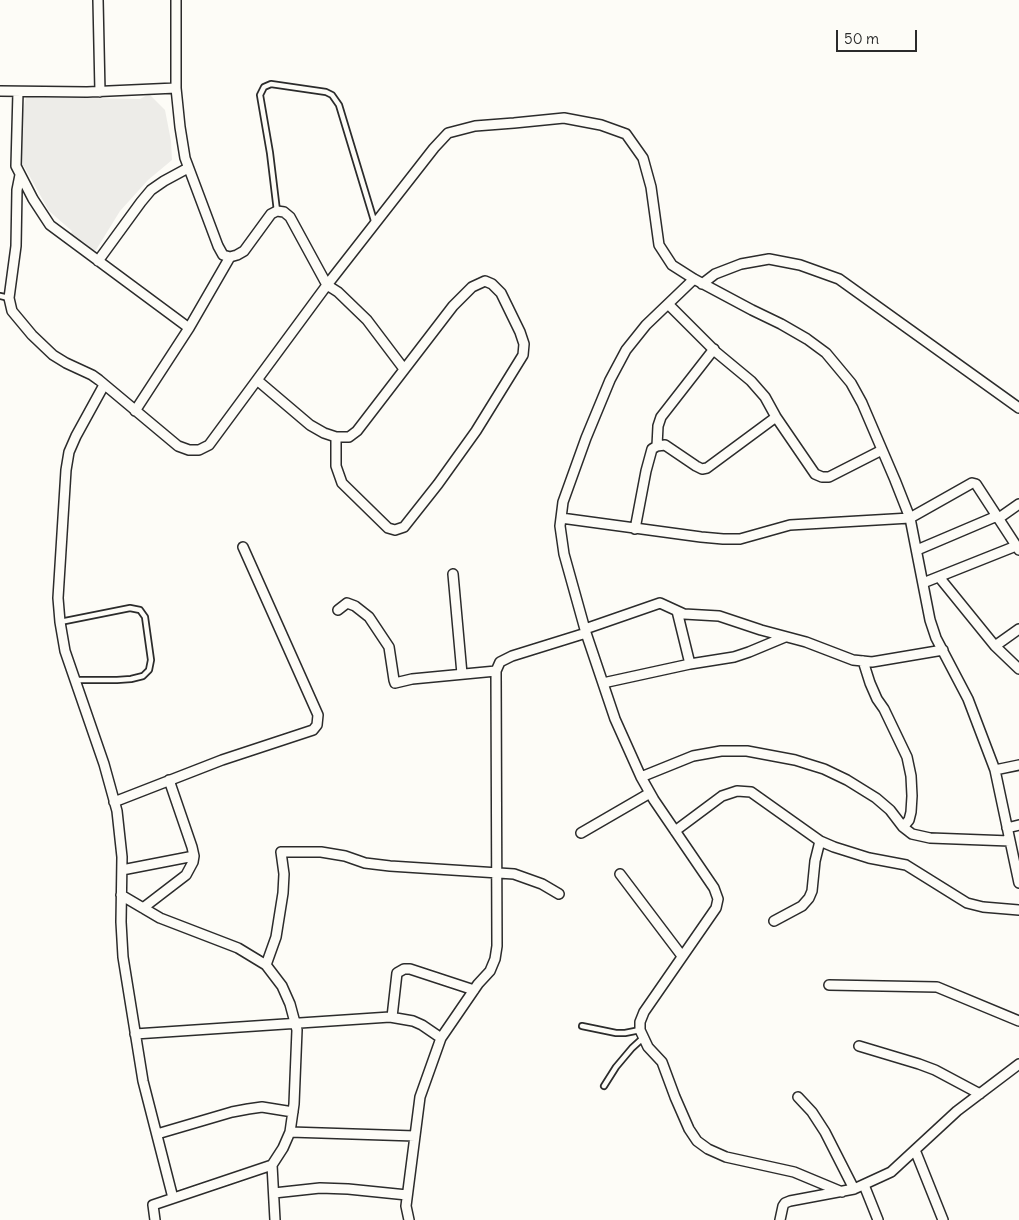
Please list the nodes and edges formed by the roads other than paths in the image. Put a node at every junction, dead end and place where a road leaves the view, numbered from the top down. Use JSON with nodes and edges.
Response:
{"nodes":[{"id":1,"x":98,"y":0,"type":"edge"},
{"id":2,"x":176,"y":0,"type":"edge"},
{"id":3,"x":176,"y":88,"type":"junction"},
{"id":4,"x":0,"y":92,"type":"edge"},
{"id":5,"x":18,"y":92,"type":"junction"},
{"id":6,"x":100,"y":92,"type":"junction"},
{"id":7,"x":188,"y":168,"type":"junction"},
{"id":8,"x":20,"y":175,"type":"junction"},
{"id":9,"x":278,"y":211,"type":"junction"},
{"id":10,"x":375,"y":224,"type":"junction"},
{"id":11,"x":230,"y":257,"type":"junction"},
{"id":12,"x":98,"y":261,"type":"junction"},
{"id":13,"x":694,"y":279,"type":"junction"},
{"id":14,"x":702,"y":284,"type":"junction"},
{"id":15,"x":327,"y":286,"type":"junction"},
{"id":16,"x":4,"y":297,"type":"edge"},
{"id":17,"x":668,"y":304,"type":"junction"},
{"id":18,"x":189,"y":328,"type":"junction"},
{"id":19,"x":714,"y":349,"type":"junction"},
{"id":20,"x":404,"y":369,"type":"junction"},
{"id":21,"x":258,"y":380,"type":"junction"},
{"id":22,"x":104,"y":385,"type":"junction"},
{"id":23,"x":1019,"y":408,"type":"edge"},
{"id":24,"x":135,"y":411,"type":"junction"},
{"id":25,"x":776,"y":417,"type":"junction"},
{"id":26,"x":336,"y":437,"type":"junction"},
{"id":27,"x":657,"y":446,"type":"junction"},
{"id":28,"x":882,"y":450,"type":"junction"},
{"id":29,"x":1019,"y":504,"type":"edge"},
{"id":30,"x":998,"y":517,"type":"junction"},
{"id":31,"x":561,"y":518,"type":"junction"},
{"id":32,"x":910,"y":518,"type":"junction"},
{"id":33,"x":635,"y":528,"type":"junction"},
{"id":34,"x":244,"y":547,"type":"dead end"},
{"id":35,"x":1018,"y":548,"type":"edge"},
{"id":36,"x":917,"y":550,"type":"junction"},
{"id":37,"x":453,"y":574,"type":"dead end"},
{"id":38,"x":939,"y":577,"type":"junction"},
{"id":39,"x":923,"y":583,"type":"junction"},
{"id":40,"x":338,"y":610,"type":"dead end"},
{"id":41,"x":677,"y":611,"type":"junction"},
{"id":42,"x":60,"y":622,"type":"junction"},
{"id":43,"x":1019,"y":629,"type":"edge"},
{"id":44,"x":585,"y":631,"type":"junction"},
{"id":45,"x":785,"y":637,"type":"junction"},
{"id":46,"x":995,"y":646,"type":"junction"},
{"id":47,"x":943,"y":650,"type":"junction"},
{"id":48,"x":863,"y":661,"type":"junction"},
{"id":49,"x":690,"y":664,"type":"junction"},
{"id":50,"x":1019,"y":669,"type":"edge"},
{"id":51,"x":496,"y":671,"type":"junction"},
{"id":52,"x":462,"y":674,"type":"junction"},
{"id":53,"x":74,"y":680,"type":"junction"},
{"id":54,"x":603,"y":683,"type":"junction"},
{"id":55,"x":1019,"y":764,"type":"edge"},
{"id":56,"x":995,"y":770,"type":"junction"},
{"id":57,"x":641,"y":777,"type":"junction"},
{"id":58,"x":169,"y":780,"type":"junction"},
{"id":59,"x":650,"y":794,"type":"junction"},
{"id":60,"x":114,"y":802,"type":"junction"},
{"id":61,"x":1019,"y":825,"type":"edge"},
{"id":62,"x":903,"y":827,"type":"junction"},
{"id":63,"x":1007,"y":828,"type":"junction"},
{"id":64,"x":675,"y":831,"type":"junction"},
{"id":65,"x":582,"y":834,"type":"dead end"},
{"id":66,"x":820,"y":840,"type":"junction"},
{"id":67,"x":1010,"y":841,"type":"junction"},
{"id":68,"x":194,"y":856,"type":"junction"},
{"id":69,"x":122,"y":870,"type":"junction"},
{"id":70,"x":496,"y":872,"type":"junction"},
{"id":71,"x":620,"y":874,"type":"dead end"},
{"id":72,"x":1019,"y":883,"type":"edge"},
{"id":73,"x":559,"y":894,"type":"dead end"},
{"id":74,"x":121,"y":895,"type":"junction"},
{"id":75,"x":143,"y":908,"type":"junction"},
{"id":76,"x":1019,"y":910,"type":"edge"},
{"id":77,"x":774,"y":921,"type":"dead end"},
{"id":78,"x":682,"y":956,"type":"junction"},
{"id":79,"x":266,"y":965,"type":"junction"},
{"id":80,"x":829,"y":985,"type":"dead end"},
{"id":81,"x":474,"y":990,"type":"junction"},
{"id":82,"x":392,"y":1017,"type":"junction"},
{"id":83,"x":1019,"y":1021,"type":"edge"},
{"id":84,"x":295,"y":1023,"type":"junction"},
{"id":85,"x":582,"y":1026,"type":"dead end"},
{"id":86,"x":135,"y":1034,"type":"junction"},
{"id":87,"x":642,"y":1034,"type":"junction"},
{"id":88,"x":441,"y":1038,"type":"junction"},
{"id":89,"x":859,"y":1046,"type":"dead end"},
{"id":90,"x":1019,"y":1064,"type":"edge"},
{"id":91,"x":1010,"y":1071,"type":"junction"},
{"id":92,"x":1019,"y":1076,"type":"edge"},
{"id":93,"x":604,"y":1086,"type":"dead end"},
{"id":94,"x":980,"y":1094,"type":"junction"},
{"id":95,"x":798,"y":1097,"type":"dead end"},
{"id":96,"x":293,"y":1112,"type":"junction"},
{"id":97,"x":290,"y":1132,"type":"junction"},
{"id":98,"x":157,"y":1134,"type":"junction"},
{"id":99,"x":415,"y":1136,"type":"junction"},
{"id":100,"x":915,"y":1150,"type":"junction"},
{"id":101,"x":272,"y":1165,"type":"junction"},
{"id":102,"x":864,"y":1185,"type":"junction"},
{"id":103,"x":854,"y":1189,"type":"junction"},
{"id":104,"x":842,"y":1192,"type":"junction"},
{"id":105,"x":274,"y":1193,"type":"junction"},
{"id":106,"x":407,"y":1195,"type":"junction"},
{"id":107,"x":174,"y":1198,"type":"junction"},
{"id":108,"x":155,"y":1220,"type":"edge"},
{"id":109,"x":275,"y":1220,"type":"edge"},
{"id":110,"x":409,"y":1220,"type":"edge"},
{"id":111,"x":780,"y":1220,"type":"edge"},
{"id":112,"x":878,"y":1220,"type":"edge"},
{"id":113,"x":943,"y":1220,"type":"edge"}],
"edges":[{"from":1,"to":6,"type":"street"},
{"from":2,"to":3,"type":"street"},
{"from":3,"to":6,"type":"street"},
{"from":3,"to":7,"type":"street"},
{"from":4,"to":5,"type":"street"},
{"from":5,"to":6,"type":"street"},
{"from":5,"to":8,"type":"street"},
{"from":7,"to":11,"type":"street"},
{"from":7,"to":12,"type":"street"},
{"from":8,"to":12,"type":"street"},
{"from":8,"to":16,"type":"street"},
{"from":9,"to":10,"type":"lane"},
{"from":9,"to":11,"type":"street"},
{"from":9,"to":15,"type":"street"},
{"from":10,"to":13,"type":"street"},
{"from":10,"to":15,"type":"street"},
{"from":11,"to":18,"type":"street"},
{"from":12,"to":18,"type":"street"},
{"from":13,"to":14,"type":"street"},
{"from":13,"to":17,"type":"street"},
{"from":14,"to":23,"type":"street"},
{"from":14,"to":28,"type":"street"},
{"from":15,"to":20,"type":"street"},
{"from":15,"to":21,"type":"street"},
{"from":16,"to":22,"type":"street"},
{"from":17,"to":19,"type":"street"},
{"from":17,"to":31,"type":"street"},
{"from":18,"to":24,"type":"street"},
{"from":19,"to":25,"type":"street"},
{"from":19,"to":27,"type":"street"},
{"from":20,"to":26,"type":"street"},
{"from":20,"to":26,"type":"street"},
{"from":21,"to":24,"type":"street"},
{"from":21,"to":26,"type":"street"},
{"from":22,"to":24,"type":"street"},
{"from":22,"to":42,"type":"street"},
{"from":25,"to":27,"type":"street"},
{"from":25,"to":28,"type":"street"},
{"from":27,"to":33,"type":"street"},
{"from":28,"to":32,"type":"street"},
{"from":29,"to":30,"type":"street"},
{"from":30,"to":32,"type":"street"},
{"from":30,"to":35,"type":"street"},
{"from":30,"to":36,"type":"street"},
{"from":31,"to":33,"type":"street"},
{"from":31,"to":44,"type":"street"},
{"from":32,"to":33,"type":"street"},
{"from":32,"to":36,"type":"street"},
{"from":34,"to":58,"type":"street"},
{"from":35,"to":38,"type":"street"},
{"from":36,"to":39,"type":"street"},
{"from":37,"to":52,"type":"street"},
{"from":38,"to":39,"type":"street"},
{"from":38,"to":46,"type":"street"},
{"from":39,"to":47,"type":"street"},
{"from":40,"to":52,"type":"street"},
{"from":41,"to":44,"type":"street"},
{"from":41,"to":45,"type":"street"},
{"from":41,"to":49,"type":"street"},
{"from":42,"to":53,"type":"street"},
{"from":42,"to":53,"type":"lane"},
{"from":43,"to":46,"type":"street"},
{"from":44,"to":51,"type":"street"},
{"from":44,"to":54,"type":"street"},
{"from":45,"to":48,"type":"street"},
{"from":45,"to":49,"type":"street"},
{"from":46,"to":50,"type":"street"},
{"from":47,"to":48,"type":"street"},
{"from":47,"to":56,"type":"street"},
{"from":48,"to":62,"type":"street"},
{"from":49,"to":54,"type":"street"},
{"from":51,"to":52,"type":"street"},
{"from":51,"to":70,"type":"street"},
{"from":53,"to":60,"type":"street"},
{"from":54,"to":57,"type":"street"},
{"from":55,"to":56,"type":"street"},
{"from":56,"to":63,"type":"street"},
{"from":57,"to":59,"type":"street"},
{"from":57,"to":62,"type":"street"},
{"from":58,"to":60,"type":"street"},
{"from":58,"to":68,"type":"street"},
{"from":59,"to":64,"type":"street"},
{"from":59,"to":65,"type":"street"},
{"from":60,"to":69,"type":"street"},
{"from":61,"to":63,"type":"street"},
{"from":62,"to":67,"type":"street"},
{"from":63,"to":67,"type":"street"},
{"from":64,"to":66,"type":"street"},
{"from":64,"to":78,"type":"street"},
{"from":66,"to":76,"type":"street"},
{"from":66,"to":77,"type":"street"},
{"from":67,"to":72,"type":"street"},
{"from":68,"to":69,"type":"street"},
{"from":68,"to":75,"type":"street"},
{"from":69,"to":74,"type":"street"},
{"from":70,"to":73,"type":"street"},
{"from":70,"to":79,"type":"street"},
{"from":70,"to":81,"type":"street"},
{"from":71,"to":78,"type":"street"},
{"from":74,"to":75,"type":"street"},
{"from":74,"to":86,"type":"street"},
{"from":75,"to":79,"type":"street"},
{"from":78,"to":87,"type":"street"},
{"from":79,"to":84,"type":"street"},
{"from":80,"to":83,"type":"street"},
{"from":81,"to":82,"type":"street"},
{"from":81,"to":88,"type":"street"},
{"from":82,"to":84,"type":"street"},
{"from":82,"to":88,"type":"street"},
{"from":84,"to":86,"type":"street"},
{"from":84,"to":96,"type":"street"},
{"from":85,"to":87,"type":"lane"},
{"from":86,"to":98,"type":"street"},
{"from":87,"to":93,"type":"lane"},
{"from":87,"to":104,"type":"street"},
{"from":88,"to":99,"type":"street"},
{"from":89,"to":94,"type":"street"},
{"from":90,"to":91,"type":"street"},
{"from":91,"to":92,"type":"street"},
{"from":91,"to":94,"type":"street"},
{"from":94,"to":100,"type":"street"},
{"from":95,"to":103,"type":"street"},
{"from":96,"to":97,"type":"street"},
{"from":96,"to":98,"type":"street"},
{"from":97,"to":99,"type":"street"},
{"from":97,"to":101,"type":"street"},
{"from":98,"to":107,"type":"street"},
{"from":99,"to":106,"type":"street"},
{"from":100,"to":102,"type":"street"},
{"from":100,"to":113,"type":"street"},
{"from":101,"to":105,"type":"street"},
{"from":101,"to":107,"type":"street"},
{"from":102,"to":103,"type":"street"},
{"from":102,"to":112,"type":"street"},
{"from":103,"to":104,"type":"street"},
{"from":104,"to":111,"type":"street"},
{"from":105,"to":106,"type":"street"},
{"from":105,"to":109,"type":"street"},
{"from":106,"to":110,"type":"street"},
{"from":107,"to":108,"type":"street"}]}
